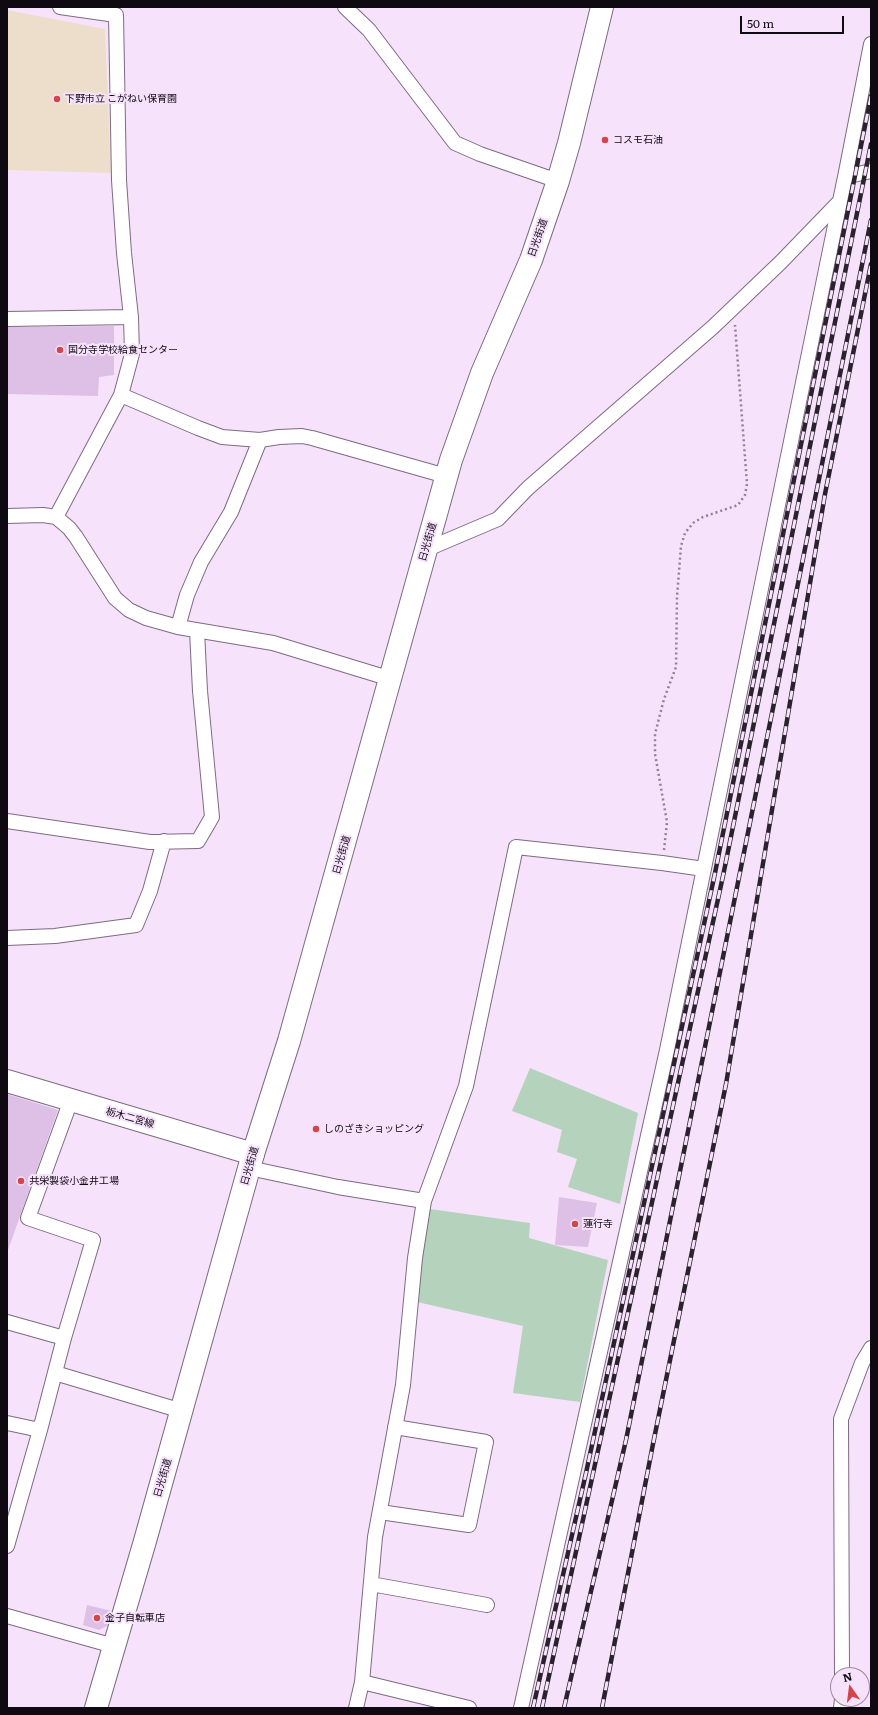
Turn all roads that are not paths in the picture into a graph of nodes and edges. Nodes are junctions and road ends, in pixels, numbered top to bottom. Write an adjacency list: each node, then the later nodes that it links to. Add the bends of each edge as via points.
1 (60, 7): 9 (street, via 116,16 119,180)
2 (345, 7): 7 (street, via 369,30 455,142 480,154)
3 (602, 7): 7 (main road, 日光街道)
4 (871, 44): 6 (street)
5 (871, 172): 6 (street)
6 (845, 177): 8 (street)
7 (558, 181): 13 (main road, 日光街道, via 531,260 482,373)
8 (840, 201): 16 (street, via 713,327 528,488 498,519); 22 (street)
9 (131, 317): 10 (street); 11 (street, via 132,354)
10 (7, 319)
11 (121, 395): 12 (street, via 222,437); 15 (street)
12 (260, 440): 13 (street, via 302,436); 17 (street, via 231,512 201,562 187,595)
13 (446, 476): 16 (main road, 日光街道)
14 (7, 516): 15 (street)
15 (56, 517): 17 (street, via 69,528 121,604 146,618)
16 (425, 550): 19 (main road, 日光街道)
17 (178, 627): 18 (street)
18 (197, 631): 19 (street, via 273,643); 21 (street, via 212,817 198,841)
19 (391, 679): 26 (main road, 日光街道, via 289,1041)
20 (7, 821): 21 (street)
21 (164, 842): 23 (street, via 150,891 136,925 56,936)
22 (704, 869): 27 (street, via 516,848 466,1086); 49 (street, via 667,1050)
23 (7, 938)
24 (7, 1081): 25 (main road, 栃木二宮線)
25 (71, 1100): 26 (main road, 栃木二宮線); 29 (street, via 28,1218 93,1240)
26 (251, 1161): 27 (street, via 338,1187); 33 (main road, 日光街道)
27 (424, 1201): 35 (street, via 415,1258 403,1385)
28 (7, 1322): 29 (street)
29 (64, 1338): 32 (street)
30 (871, 1348): 31 (street)
31 (866, 1364): 44 (street, via 841,1419)
32 (55, 1374): 33 (street); 36 (street)
33 (182, 1411): 43 (main road, 日光街道)
34 (7, 1422): 36 (street)
35 (395, 1427): 37 (street); 37 (street, via 486,1442 469,1525)
36 (40, 1430): 38 (street)
37 (380, 1512): 40 (street)
38 (11, 1519): 39 (street)
39 (7, 1546)
40 (371, 1584): 41 (street); 45 (street)
41 (487, 1605)
42 (7, 1616): 43 (street)
43 (114, 1646): 46 (main road, 日光街道)
44 (842, 1667)
45 (362, 1682): 47 (street); 48 (street)
46 (96, 1708)
47 (356, 1708)
48 (469, 1708)
49 (521, 1708)

